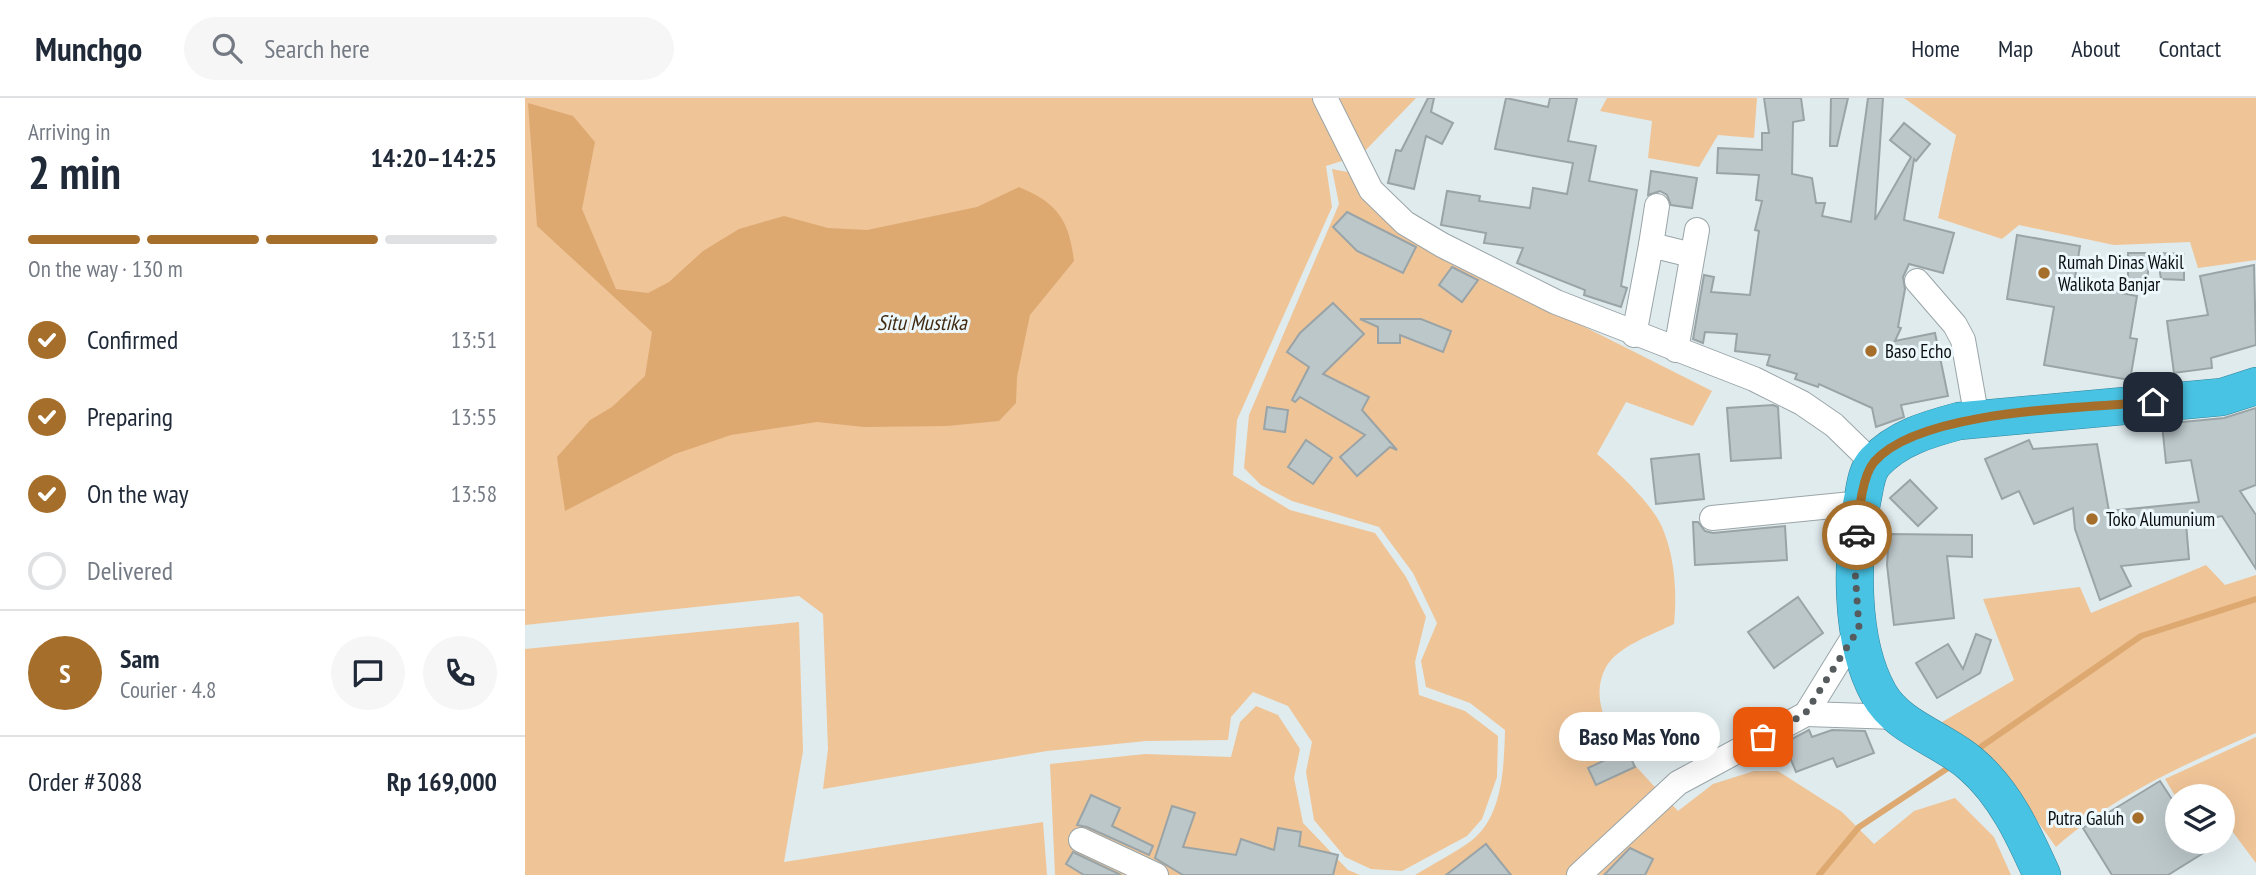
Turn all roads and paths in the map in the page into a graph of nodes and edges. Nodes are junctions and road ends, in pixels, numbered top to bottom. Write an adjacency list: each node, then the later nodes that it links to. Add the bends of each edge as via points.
1 (1325, 98): 7 (street, via 1371,190 1405,223 1556,302)
2 (1657, 206): 4 (street)
3 (1697, 230): 5 (street)
4 (1651, 245): 5 (street); 7 (street)
5 (1692, 255): 8 (street)
6 (1917, 281): 10 (street, via 1963,340)
7 (1634, 335): 8 (street)
8 (1675, 350): 11 (street, via 1754,379 1802,403 1834,425)
9 (2256, 386): 10 (highway, via 2222,397)
10 (1977, 419): 11 (highway, via 1927,429)
11 (1873, 463): 12 (highway)
12 (1862, 503): 13 (street); 14 (highway, via 1855,570)
13 (1712, 518)
14 (1859, 628): 15 (street); 16 (highway, via 1879,695)
15 (1805, 714): 16 (street); 19 (street, via 1678,783)
16 (1897, 717): 20 (highway, via 1971,764 1998,793)
17 (1081, 840): 18 (street)
18 (1157, 875)
19 (1579, 875)
20 (2042, 875)

